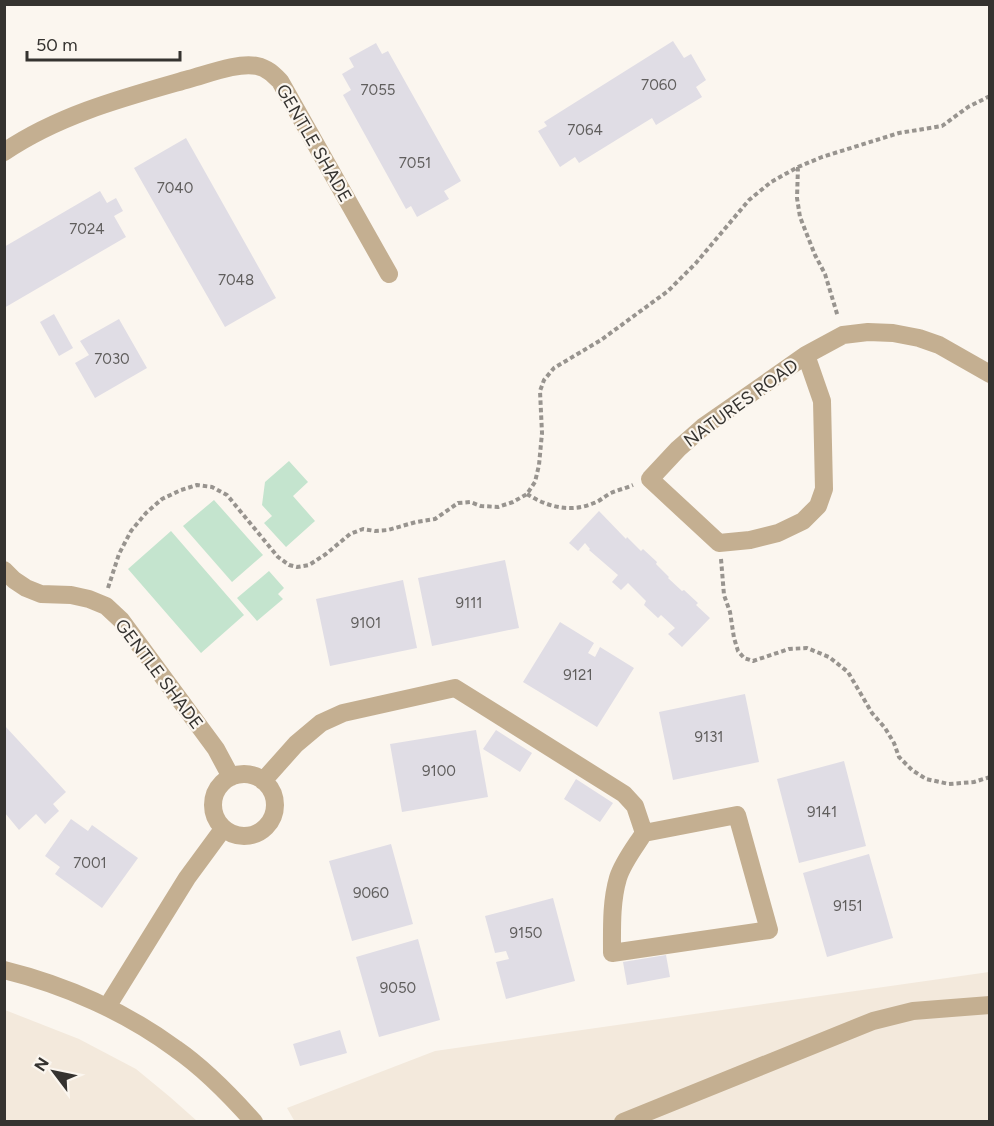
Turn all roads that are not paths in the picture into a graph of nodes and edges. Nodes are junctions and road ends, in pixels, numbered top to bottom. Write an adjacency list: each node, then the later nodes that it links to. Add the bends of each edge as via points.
1 (4, 152): 2 (street, GENTLE SHADE, via 40,131 115,100 231,67 256,66 270,71 280,81)
2 (389, 274)
3 (806, 355): 3 (street, NATURES ROAD, via 822,401 824,489 818,506 803,521 778,533 719,543 650,479 703,427); 4 (street, NATURES ROAD, via 843,335 893,333 939,345)
4 (990, 374)
5 (4, 570): 6 (street, GENTLE SHADE, via 26,588 41,594 71,595 106,606 121,620 216,749)
6 (231, 777): 7 (street, via 252,775); 8 (street, via 217,789 213,800 213,813)
7 (263, 781): 8 (street, via 274,800 268,825 246,836); 9 (street, via 321,723 343,713 455,688 624,794 635,806)
8 (223, 829): 12 (street, via 187,878)
9 (644, 833): 9 (street, via 618,877 612,910 612,953 769,930 737,814)
10 (4, 970): 12 (street, via 52,984)
11 (990, 1005): 14 (street, via 913,1011 873,1021)
12 (107, 1007): 13 (street, via 177,1049 228,1093)
13 (254, 1122)
14 (623, 1122)

